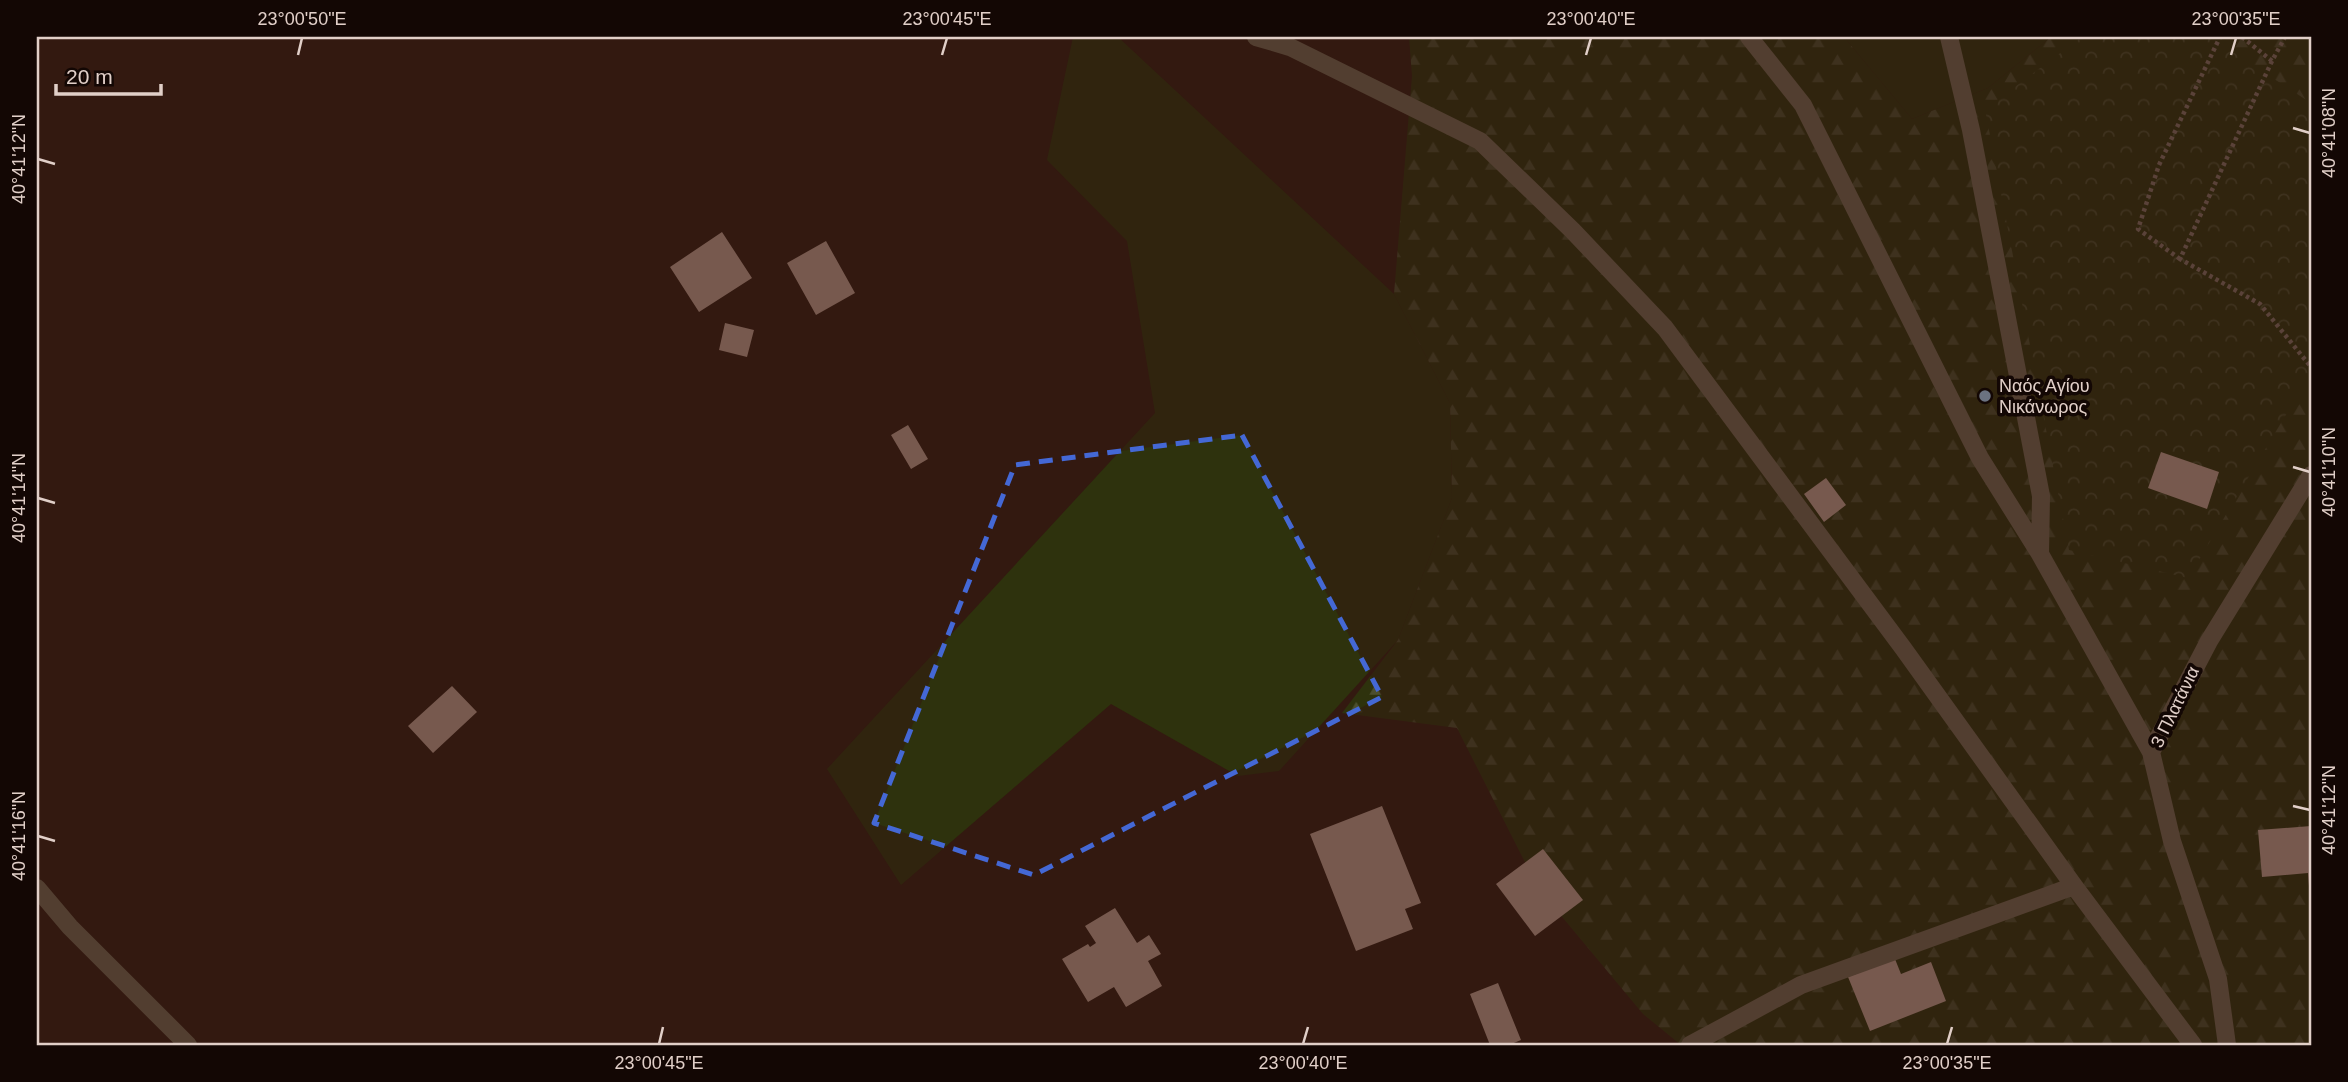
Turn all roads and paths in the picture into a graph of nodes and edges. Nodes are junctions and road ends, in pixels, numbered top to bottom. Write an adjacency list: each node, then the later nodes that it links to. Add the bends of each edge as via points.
1 (1256, 37): 13 (street, via 1290,47 1480,141 1573,231 1665,328)
2 (1749, 37): 11 (street, via 1803,105 1980,458)
3 (1949, 37): 11 (street, via 2040,496)
4 (2220, 37): 8 (path, via 2159,164 2138,229)
5 (2242, 37): 7 (path)
6 (2285, 37): 7 (path)
7 (2272, 61): 8 (path)
8 (2180, 258): 9 (path, via 2260,304)
9 (2311, 367)
10 (2311, 475): 12 (street, 3 Πλατάνια, via 2209,641)
11 (2040, 554): 12 (street)
12 (2151, 752): 18 (street, 3 Πλατάνια, via 2172,841 2218,979)
13 (2074, 886): 16 (street, via 1801,985); 17 (street)
14 (37, 888): 15 (street)
15 (188, 1045)
16 (1690, 1045)
17 (2193, 1045)
18 (2227, 1045)

